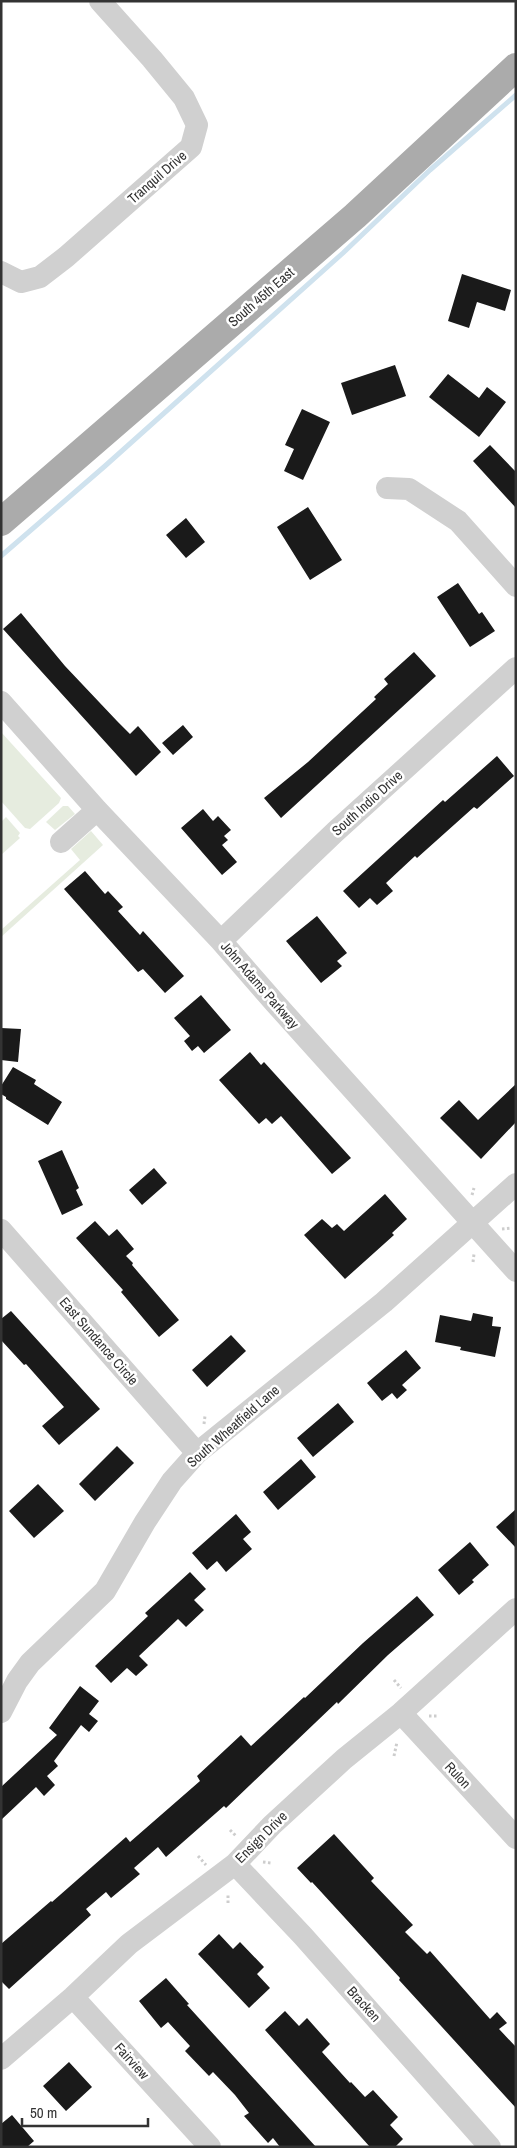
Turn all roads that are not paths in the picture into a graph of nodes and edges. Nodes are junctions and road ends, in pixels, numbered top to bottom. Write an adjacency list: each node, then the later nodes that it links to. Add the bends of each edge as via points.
1 (100, 1): 3 (street, Tranquil Drive, via 184,98 197,125 191,148 40,277 21,282)
2 (516, 67): 5 (main road, South 45th East, via 355,216)
3 (1, 272)
4 (387, 488): 6 (street, via 409,489 458,521)
5 (1, 522)
6 (516, 586)
7 (516, 668): 11 (street, South Indio Drive, via 335,832)
8 (1, 702): 9 (street, John Adams Parkway)
9 (98, 810): 10 (street); 11 (street, John Adams Parkway)
10 (61, 842)
11 (221, 941): 13 (street, John Adams Parkway)
12 (516, 1184): 13 (street, South Wheatfield Lane)
13 (472, 1223): 15 (street, John Adams Parkway); 16 (street, South Wheatfield Lane, via 384,1302)
14 (1, 1230): 16 (street, East Sundance Circle)
15 (516, 1271)
16 (197, 1453): 18 (street, South Wheatfield Lane, via 172,1481 105,1591 30,1663)
17 (516, 1609): 19 (street, Ensign Drive)
18 (1, 1712)
19 (401, 1713): 20 (street, Rulon); 21 (street, Ensign Drive, via 344,1759)
20 (516, 1838)
21 (235, 1864): 22 (street, Ensign Drive, via 129,1944); 25 (street, Bracken)
22 (74, 1997): 23 (street, Ensign Drive); 24 (street, Fairview)
23 (1, 2059)
24 (210, 2147)
25 (490, 2147)

